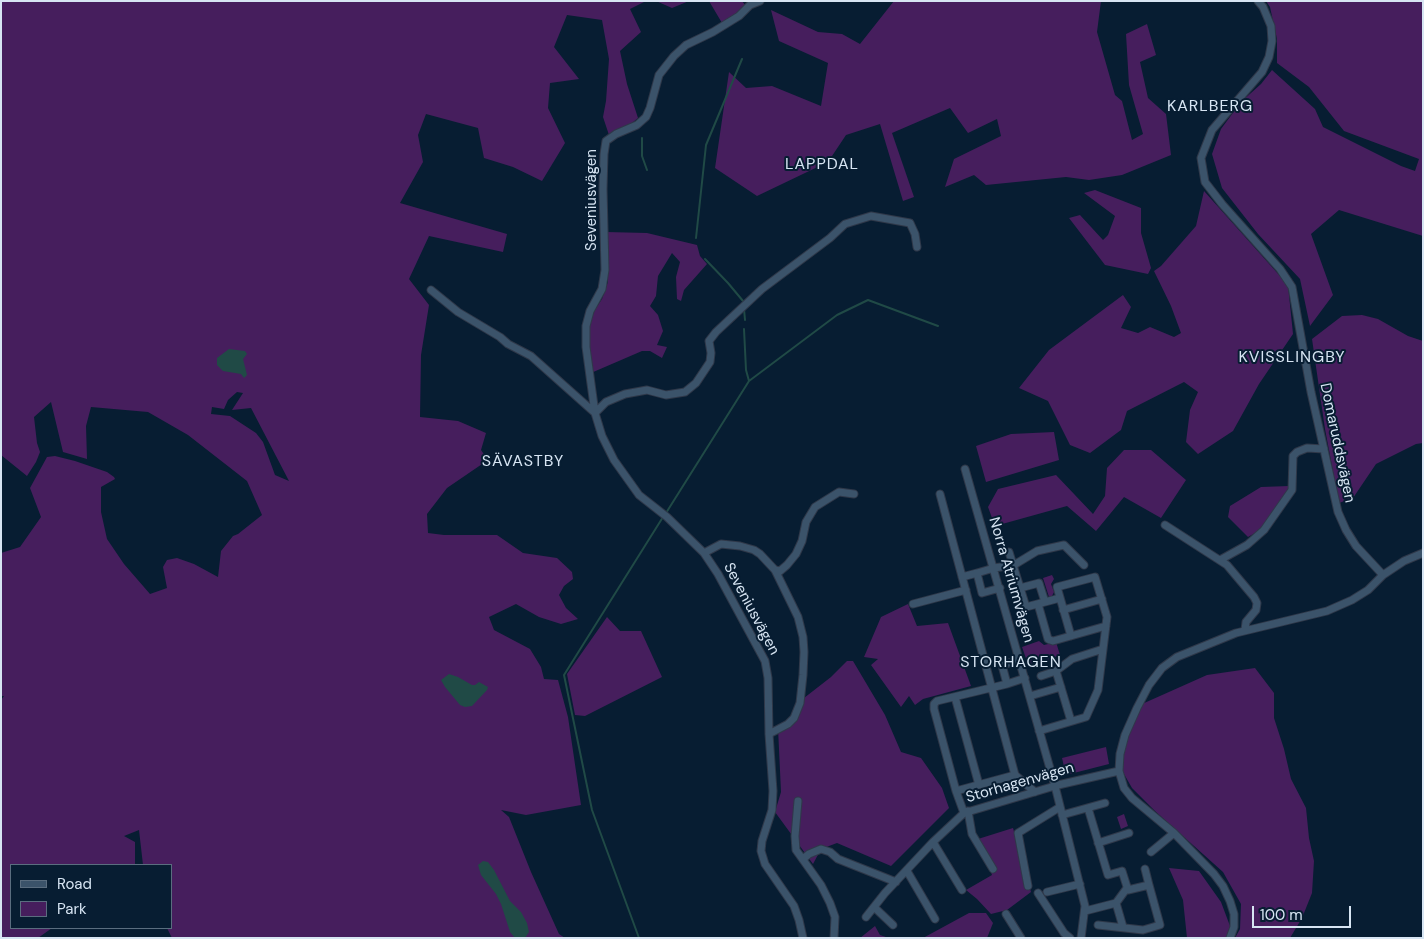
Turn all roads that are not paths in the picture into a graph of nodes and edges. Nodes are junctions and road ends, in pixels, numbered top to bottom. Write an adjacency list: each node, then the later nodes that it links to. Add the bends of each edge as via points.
1 (760, 1): 5 (street, Seveniusvägen, via 713,32 686,45 659,75 646,117 606,141 603,189 605,270 602,289 586,326)
2 (1258, 1): 6 (street, Domaruddsvägen, via 1270,26 1269,57 1262,72 1212,130 1201,158 1205,182 1292,286)
3 (917, 247): 5 (street, via 910,223 871,216 845,224 762,289 716,332 709,341 710,362 696,383 685,392 666,395 647,390 625,394 606,402)
4 (431, 290): 5 (street, via 458,312 531,356)
5 (595, 413): 12 (street, Seveniusvägen, via 616,463 639,495)
6 (1324, 449): 14 (street, via 1307,448 1293,456 1292,490 1264,530 1247,545); 20 (street, Domaruddsvägen, via 1338,512 1346,530)
7 (965, 469): 17 (street, Norra Atriumvägen)
8 (854, 494): 18 (street, via 839,492 815,507 806,522 796,554 787,565)
9 (940, 494): 21 (street)
10 (1165, 525): 14 (street)
11 (1009, 552): 16 (street)
12 (704, 553): 18 (street, via 721,544 740,546 760,554); 46 (street, Seveniusvägen, via 765,661)
13 (1423, 553): 20 (street, via 1404,561)
14 (1220, 560): 32 (street, via 1254,597 1256,610 1246,622)
15 (1084, 565): 16 (street, via 1064,544 1037,551)
16 (1014, 566): 17 (street); 23 (street)
17 (994, 568): 19 (street); 22 (street, Norra Atriumvägen)
18 (775, 570): 46 (street, via 798,617 803,637 804,675 794,718)
19 (977, 574): 21 (street); 24 (street)
20 (1383, 576): 32 (street, via 1352,600 1327,611)
21 (962, 577): 25 (street)
22 (1000, 588): 24 (street); 35 (street, Norra Atriumvägen)
23 (1020, 588): 28 (street, via 1026,607); 28 (street, via 1039,583)
24 (983, 592): 25 (street)
25 (966, 593): 29 (street); 41 (street)
26 (1060, 598): 27 (street, via 1057,588 1095,577); 28 (street); 30 (street)
27 (1102, 599): 30 (street); 31 (street)
28 (1041, 603): 33 (street, via 1048,638 1053,641)
29 (913, 604)
30 (1064, 610): 33 (street)
31 (1106, 626): 33 (street); 34 (street)
32 (1245, 630): 47 (street, via 1176,657 1162,668 1149,685 1124,735)
33 (1071, 636)
34 (1103, 649): 36 (street, via 1072,658); 44 (street, via 1098,690 1086,717)
35 (1019, 660): 38 (street, Norra Atriumvägen); 39 (street, via 1002,665)
36 (1056, 671): 37 (street); 40 (street)
37 (1041, 676)
38 (1024, 678): 39 (street); 42 (street, Norra Atriumvägen)
39 (1007, 684): 41 (street)
40 (1061, 687): 42 (street); 44 (street)
41 (992, 688): 43 (street); 48 (street)
42 (1030, 696): 45 (street, Norra Atriumvägen)
43 (955, 697): 49 (street); 51 (street, via 937,701 934,709)
44 (1071, 721): 45 (street)
45 (1039, 731): 50 (street, Norra Atriumvägen)
46 (769, 734): 85 (street, Seveniusvägen, via 772,810 761,851 764,864 794,906)
47 (1119, 771): 50 (street, Storhagenvägen); 60 (street, via 1124,788 1132,798)
48 (1015, 775): 49 (street); 52 (street)
49 (979, 785): 51 (street)
50 (1055, 786): 52 (street, Storhagenvägen); 55 (street, Norra Atriumvägen)
51 (956, 791): 57 (street)
52 (1035, 792): 57 (street, Storhagenvägen)
53 (798, 801): 64 (street, via 794,836 796,850)
54 (1105, 803): 56 (street)
55 (1060, 807): 58 (street, Norra Atriumvägen); 71 (street, via 1018,833)
56 (1088, 808): 58 (street); 62 (street)
57 (966, 812): 61 (street, Storhagenvägen); 65 (street, via 972,834)
58 (1062, 816): 69 (street, Norra Atriumvägen)
59 (1129, 833): 62 (street)
60 (1174, 833): 63 (street); 90 (street, via 1223,886 1234,914)
61 (934, 842): 67 (street, Storhagenvägen); 73 (street)
62 (1098, 842): 72 (street, via 1108,875 1122,871)
63 (1150, 852)
64 (803, 859): 68 (street, via 821,849); 86 (street, via 830,903 835,917)
65 (993, 869)
66 (1145, 869): 70 (street)
67 (907, 871): 68 (street, Storhagenvägen); 81 (street)
68 (896, 882): 77 (street, Storhagenvägen)
69 (1080, 884): 74 (street); 78 (street, Norra Atriumvägen)
70 (1149, 885): 72 (street); 84 (street, via 1160,925 1143,930)
71 (1028, 886)
72 (1127, 888): 76 (street)
73 (962, 890)
74 (1046, 892)
75 (1038, 893): 88 (street, via 1064,934)
76 (1116, 903): 78 (street); 84 (street)
77 (874, 907): 80 (street, Storhagenvägen); 82 (street)
78 (1085, 911): 89 (street, Norra Atriumvägen)
79 (1006, 914): 87 (street)
80 (866, 917)
81 (935, 920)
82 (893, 925)
83 (1098, 925): 84 (street)
84 (1123, 927)
85 (803, 938)
86 (834, 938)
87 (1021, 938)
88 (1070, 938)
89 (1081, 938)
90 (1230, 938)

